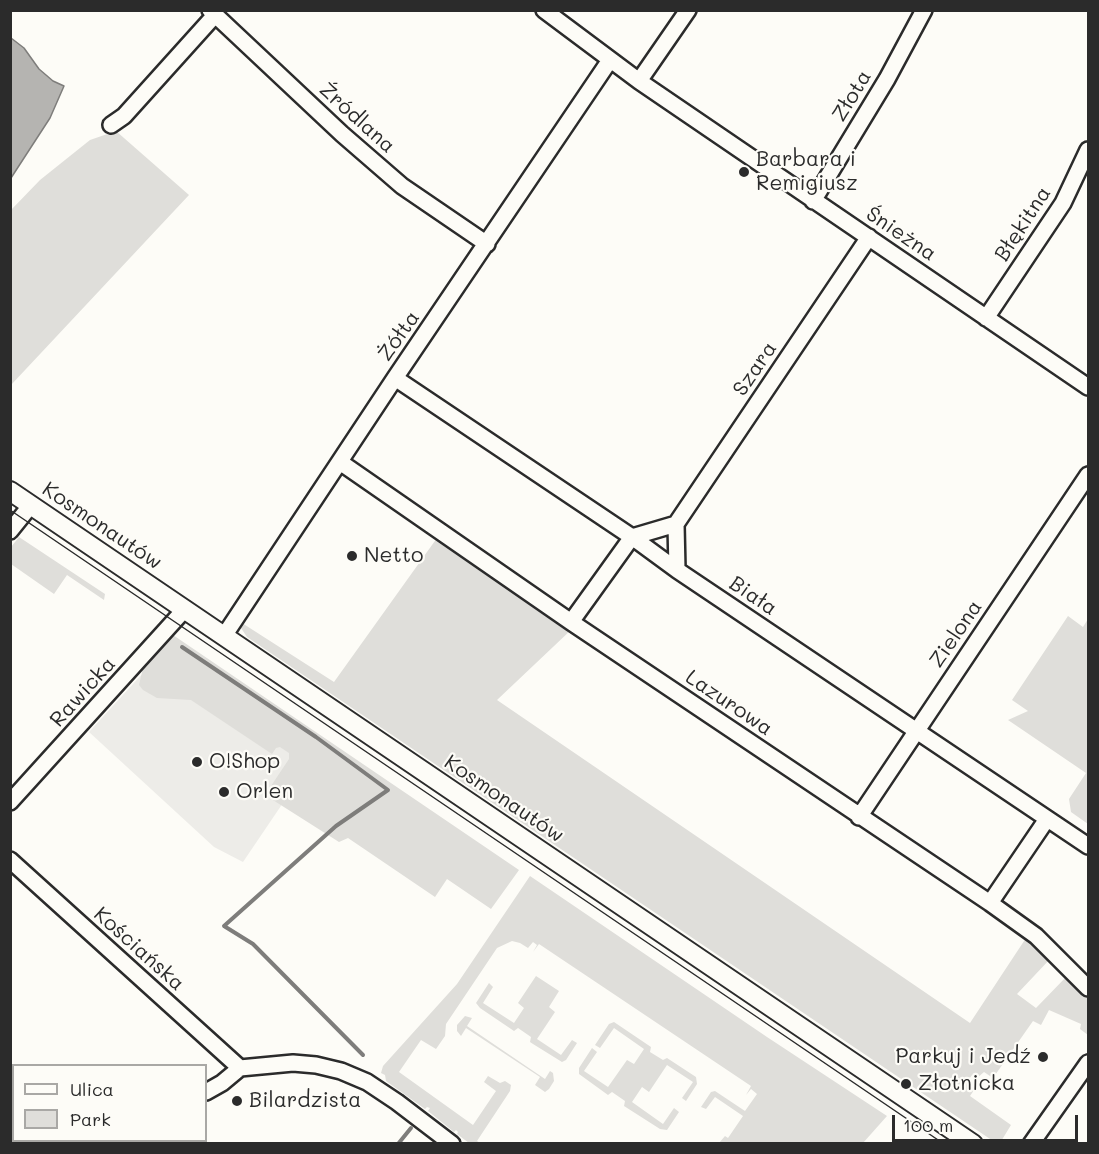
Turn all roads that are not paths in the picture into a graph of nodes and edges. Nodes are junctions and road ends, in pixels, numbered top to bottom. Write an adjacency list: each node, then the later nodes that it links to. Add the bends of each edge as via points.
1 (544, 10): 5 (street, Śnieżna)
2 (688, 10): 6 (street)
3 (924, 10): 9 (street, Złota)
4 (212, 13): 7 (street, via 124,116); 11 (street, Źródlana, via 402,186)
5 (610, 60): 6 (street, Śnieżna); 11 (street, Żółta)
6 (639, 81): 9 (street, Śnieżna)
7 (111, 125)
8 (1089, 150): 12 (street, Błękitna, via 1063,203)
9 (813, 201): 10 (street, Śnieżna)
10 (869, 237): 12 (street, Śnieżna); 19 (street, Szara)
11 (487, 244): 13 (street, Żółta)
12 (987, 318): 14 (street, Śnieżna)
13 (395, 378): 15 (street, Żółta); 21 (street, Biała)
14 (1089, 387)
15 (340, 462): 24 (street, Lazurowa); 25 (street, Żółta)
16 (1089, 476): 26 (street, Zielona)
17 (10, 491): 18 (main road, Kosmonautów)
18 (31, 505): 20 (street); 23 (main road, Kosmonautów)
19 (676, 524): 21 (street); 22 (street)
20 (10, 531)
21 (632, 537): 22 (street, Biała); 24 (street)
22 (677, 570): 26 (street, Biała)
23 (184, 609): 25 (main road, Kosmonautów); 27 (street, Rawicka)
24 (571, 622): 28 (street, Lazurowa)
25 (224, 636): 37 (main road, Kosmonautów)
26 (917, 730): 28 (street, Zielona); 29 (street, Biała)
27 (10, 802)
28 (859, 817): 32 (street, Lazurowa)
29 (1047, 819): 30 (street, Biała); 32 (street)
30 (1089, 846)
31 (10, 860): 35 (street, Kościańska)
32 (990, 903): 33 (street, Lazurowa, via 1036,936)
33 (1089, 988)
34 (1089, 1063): 39 (street)
35 (240, 1068): 36 (street); 38 (street, via 293,1063 347,1073 368,1082)
36 (207, 1091)
37 (966, 1141)
38 (452, 1143)
39 (1031, 1143)

